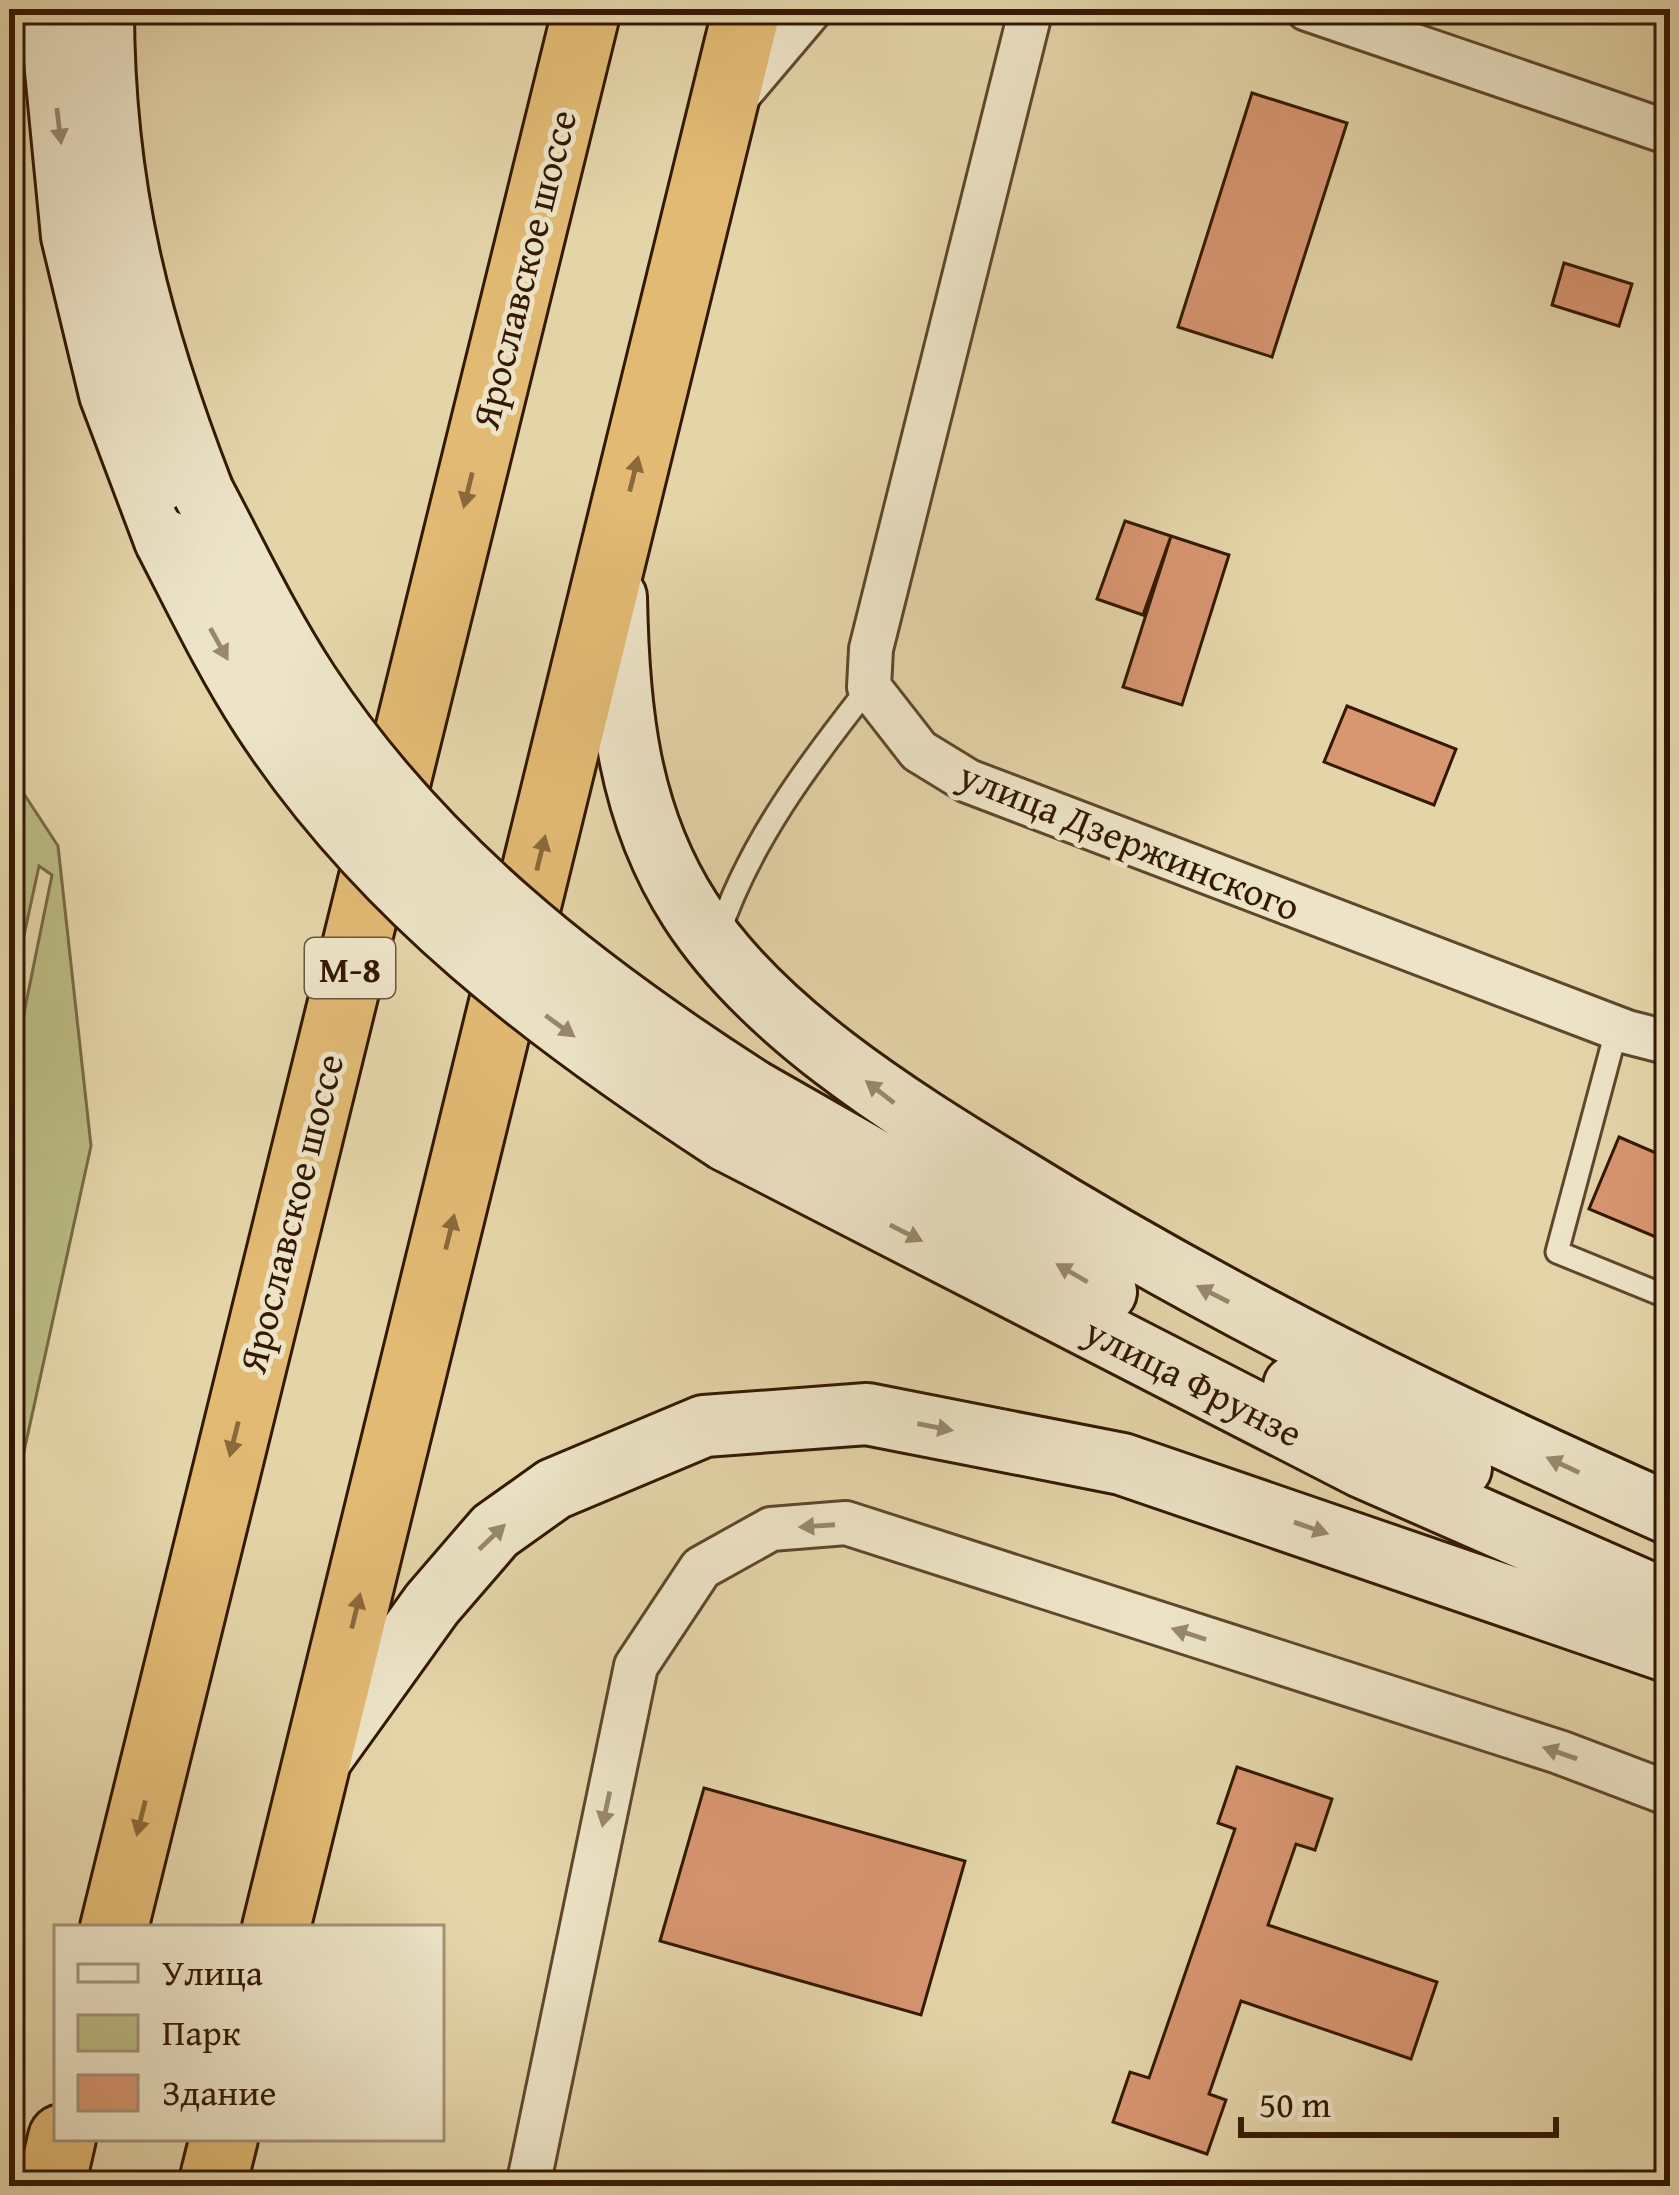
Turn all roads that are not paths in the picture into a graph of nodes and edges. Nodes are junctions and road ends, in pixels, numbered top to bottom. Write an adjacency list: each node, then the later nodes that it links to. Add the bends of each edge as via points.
1 (50, 9): 15 (main road, one-way to 15, bridge, via 72,236 110,394 165,541 263,719 374,861 454,941 534,1006)
2 (103, 9): 15 (main road, bridge, via 119,226 158,374 203,492 308,682 414,818 490,898)
3 (587, 9): 23 (highway, Ярославское шоссе / М-8, one-way to 23)
4 (747, 9): 8 (highway)
5 (811, 9): 8 (street)
6 (1031, 9): 11 (street)
7 (1307, 9): 9 (street)
8 (721, 116): 10 (highway, one-way to 8)
9 (1670, 133)
10 (614, 554): 12 (main road, via 618,711 644,813 690,910); 21 (highway, one-way to 10)
11 (868, 687): 12 (lane, via 804,770 734,888); 13 (street, улица Дзержинского, via 919,751 968,781)
12 (716, 943): 17 (main road, one-way to 12, via 1157,1266 886,1099)
13 (1617, 1028): 14 (street, улица Дзержинского); 16 (lane, via 1557,1252)
14 (1670, 1043)
15 (741, 1116): 18 (main road, улица Фрунзе, one-way to 15, via 1509,1491); 19 (main road, улица Фрунзе, one-way to 19, via 1362,1467)
16 (1670, 1298)
17 (1670, 1514)
18 (1670, 1558)
19 (1670, 1602)
20 (1670, 1652): 21 (main road, one-way to 20, via 495,1531 554,1489 704,1426 867,1414 1122,1464)
21 (318, 1762): 24 (highway)
22 (1670, 1794): 29 (street, one-way to 29, via 846,1523 771,1529 701,1568 636,1666)
23 (115, 1925)
24 (278, 1925)
25 (61, 2141): 27 (highway)
26 (223, 2141): 28 (highway)
27 (50, 2186)
28 (212, 2186)
29 (528, 2186)

